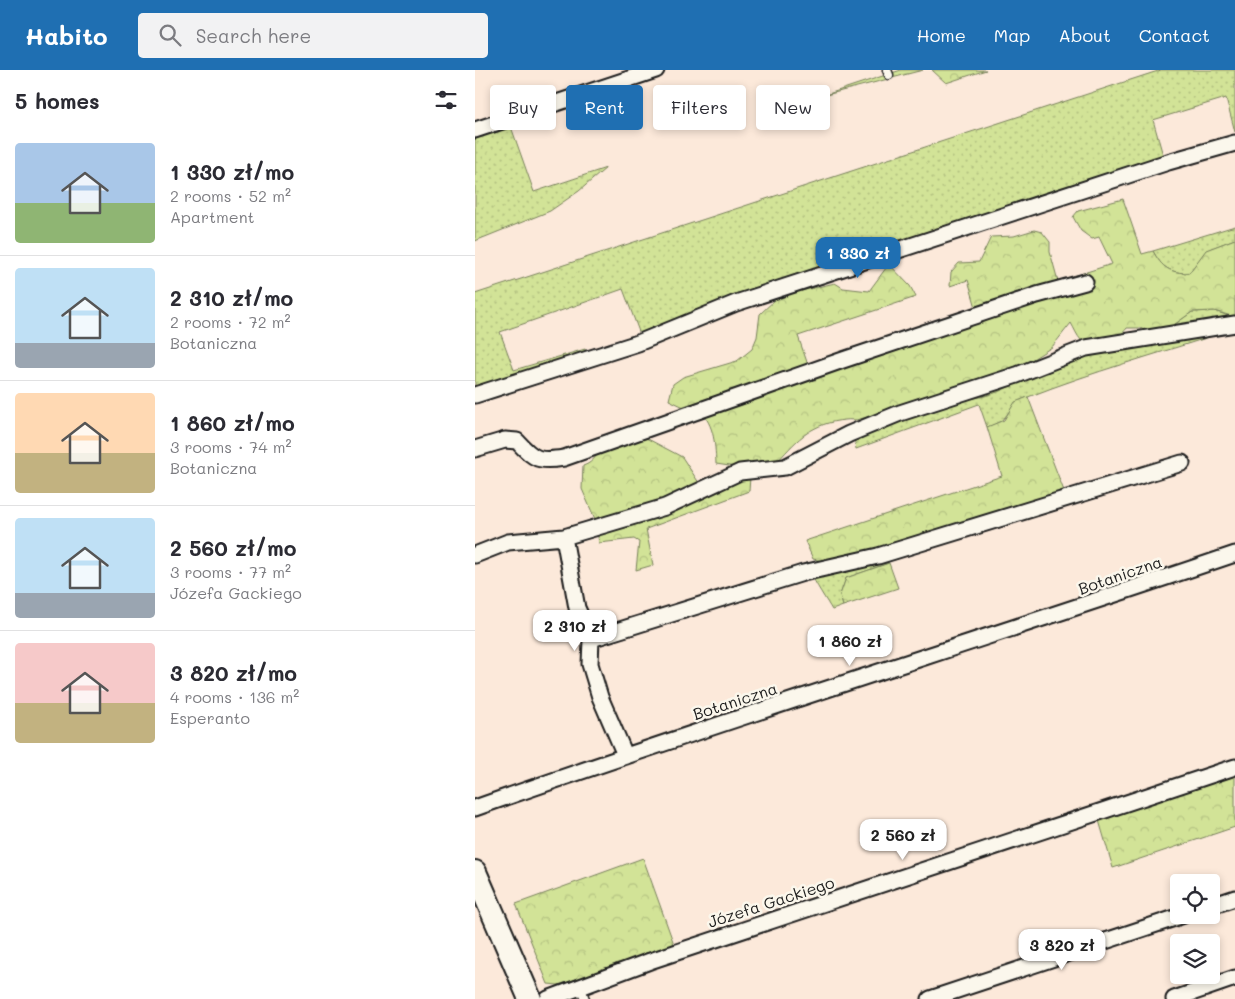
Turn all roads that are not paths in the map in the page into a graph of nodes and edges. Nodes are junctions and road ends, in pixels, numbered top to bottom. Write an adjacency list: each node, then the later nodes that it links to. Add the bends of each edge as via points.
1 (656, 70): 2 (street)
2 (475, 130)
3 (1235, 142): 6 (street, via 745,300 638,343)
4 (1085, 282): 7 (street, via 843,360 564,458 544,462 531,456 517,441 505,440)
5 (1235, 324): 9 (street, via 1086,348 1017,375 900,413 849,434 785,467 741,472 665,507)
6 (475, 395)
7 (475, 449)
8 (1182, 463): 12 (street, via 878,556 803,572)
9 (564, 537): 10 (street, via 508,542); 12 (street, via 577,608)
10 (475, 554)
11 (1235, 554): 13 (street, Botaniczna, via 995,636)
12 (591, 639): 13 (street, via 590,664 600,697)
13 (625, 755): 15 (street, Botaniczna)
14 (1235, 767): 21 (street, Józefa Gackiego)
15 (475, 808)
16 (475, 872): 22 (main road, via 483,900)
17 (1235, 898): 18 (street)
18 (1220, 903)
19 (1170, 920): 24 (street)
20 (1235, 978): 25 (street)
21 (583, 992): 23 (street, Józefa Gackiego)
22 (529, 999)
23 (548, 999)
24 (930, 999)
25 (1174, 999)

